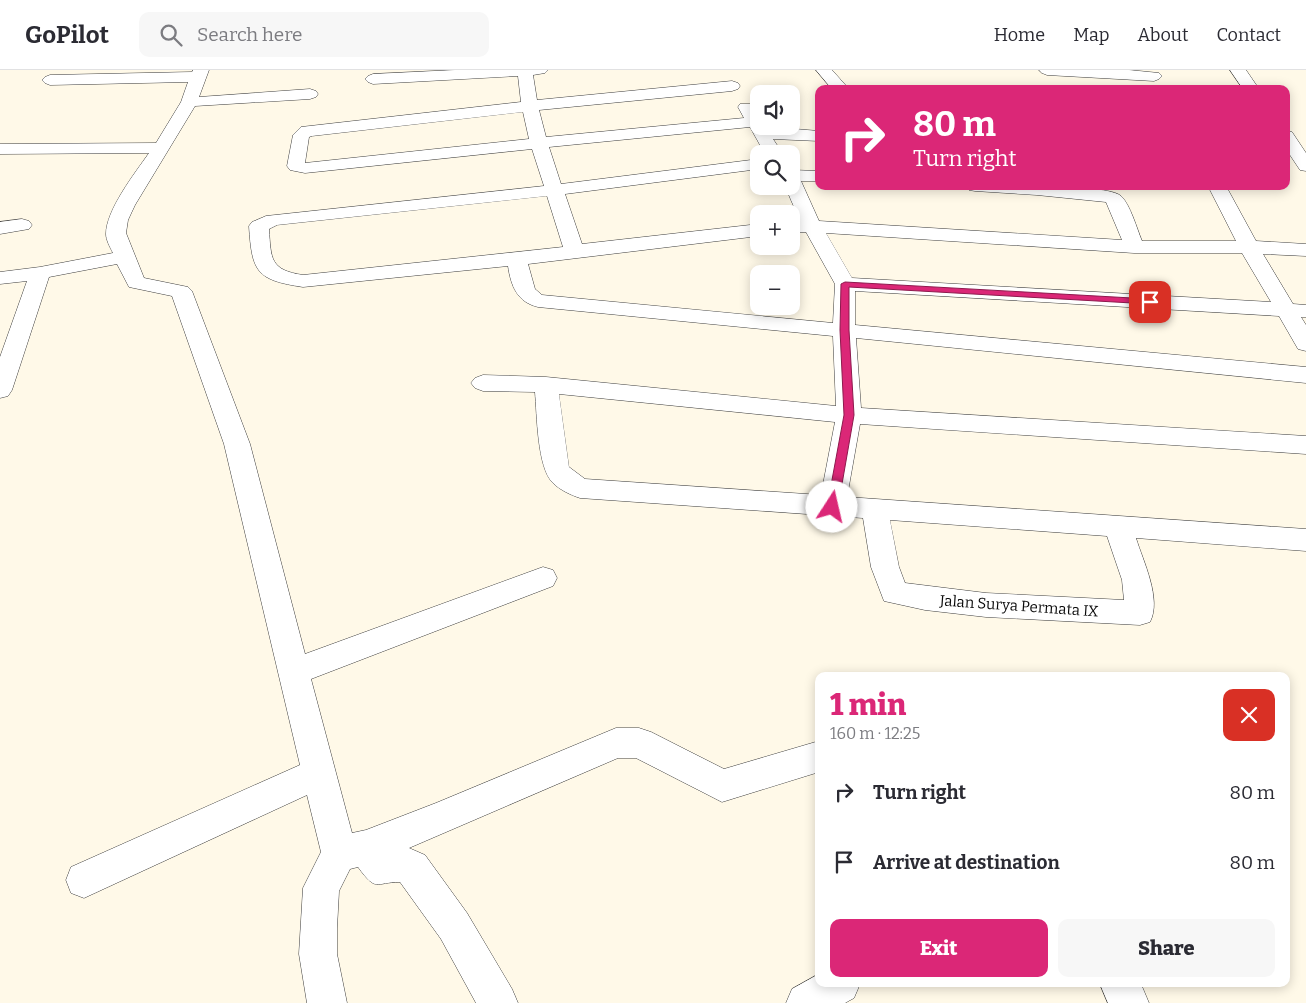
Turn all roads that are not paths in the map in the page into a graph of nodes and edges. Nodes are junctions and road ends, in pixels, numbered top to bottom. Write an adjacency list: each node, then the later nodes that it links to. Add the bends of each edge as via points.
1 (530, 70): 10 (street); 17 (street)
2 (722, 70): 14 (street)
3 (824, 70): 12 (street)
4 (1047, 70): 5 (street)
5 (1059, 70): 9 (street)
6 (1238, 70): 13 (street)
7 (201, 72): 8 (street); 16 (street)
8 (77, 74): 11 (street)
9 (1155, 78)
10 (374, 79)
11 (50, 80)
12 (837, 85)
13 (1249, 85)
14 (732, 86): 17 (street); 18 (street)
15 (310, 94): 16 (street)
16 (188, 102): 24 (street)
17 (530, 106): 22 (street); 22 (street, via 307,131 301,135 296,166 314,168)
18 (750, 114)
19 (750, 128): 22 (street)
20 (800, 133): 21 (street)
21 (815, 135)
22 (539, 143): 30 (street)
23 (1290, 144): 26 (street)
24 (162, 148): 25 (street); 43 (street, via 120,219 116,234)
25 (0, 149)
26 (1299, 163)
27 (750, 165): 30 (street)
28 (800, 176): 29 (street)
29 (815, 176)
30 (555, 190): 42 (street); 44 (street, via 273,220 259,226 262,262 270,272 286,279 320,280)
31 (1061, 190): 33 (street)
32 (1219, 190): 40 (street)
33 (1110, 192): 39 (street)
34 (795, 195): 36 (street)
35 (22, 225): 37 (street)
36 (802, 226): 39 (street); 47 (street)
37 (0, 228)
38 (750, 231): 42 (street)
39 (1134, 247): 40 (street)
40 (1249, 247): 41 (street); 48 (street)
41 (1306, 250)
42 (574, 251): 44 (street)
43 (126, 256): 45 (street); 62 (street, via 138,285 178,289 182,293 237,444)
44 (517, 260): 49 (street, via 524,290 532,300)
45 (40, 273): 46 (street); 54 (street)
46 (0, 278)
47 (845, 284): 48 (street); 49 (street)
48 (1296, 310): 50 (street)
49 (844, 330): 51 (street); 55 (street)
50 (1306, 344)
51 (1306, 375)
52 (483, 383): 53 (street)
53 (546, 385): 55 (street); 57 (street, via 556,468 561,476 580,488)
54 (0, 390)
55 (849, 415): 56 (street); 57 (street)
56 (1306, 446)
57 (832, 507): 58 (street)
58 (875, 510): 59 (street); 59 (street, Jalan Surya Permata IX, via 885,567 894,593 989,605 1140,613 1136,580)
59 (1118, 527): 60 (street)
60 (1306, 540)
61 (543, 578): 62 (street)
62 (293, 672): 64 (street)
63 (815, 757): 65 (street, via 722,786 638,743 616,742 452,814)
64 (319, 773): 65 (street); 66 (street)
65 (352, 851): 69 (street, via 321,888 318,954); 70 (street, via 381,868 405,863 412,868 454,926)
66 (84, 880)
67 (835, 987): 71 (street)
68 (1121, 987): 72 (street)
69 (327, 1003)
70 (498, 1003)
71 (806, 1003)
72 (1129, 1003)

